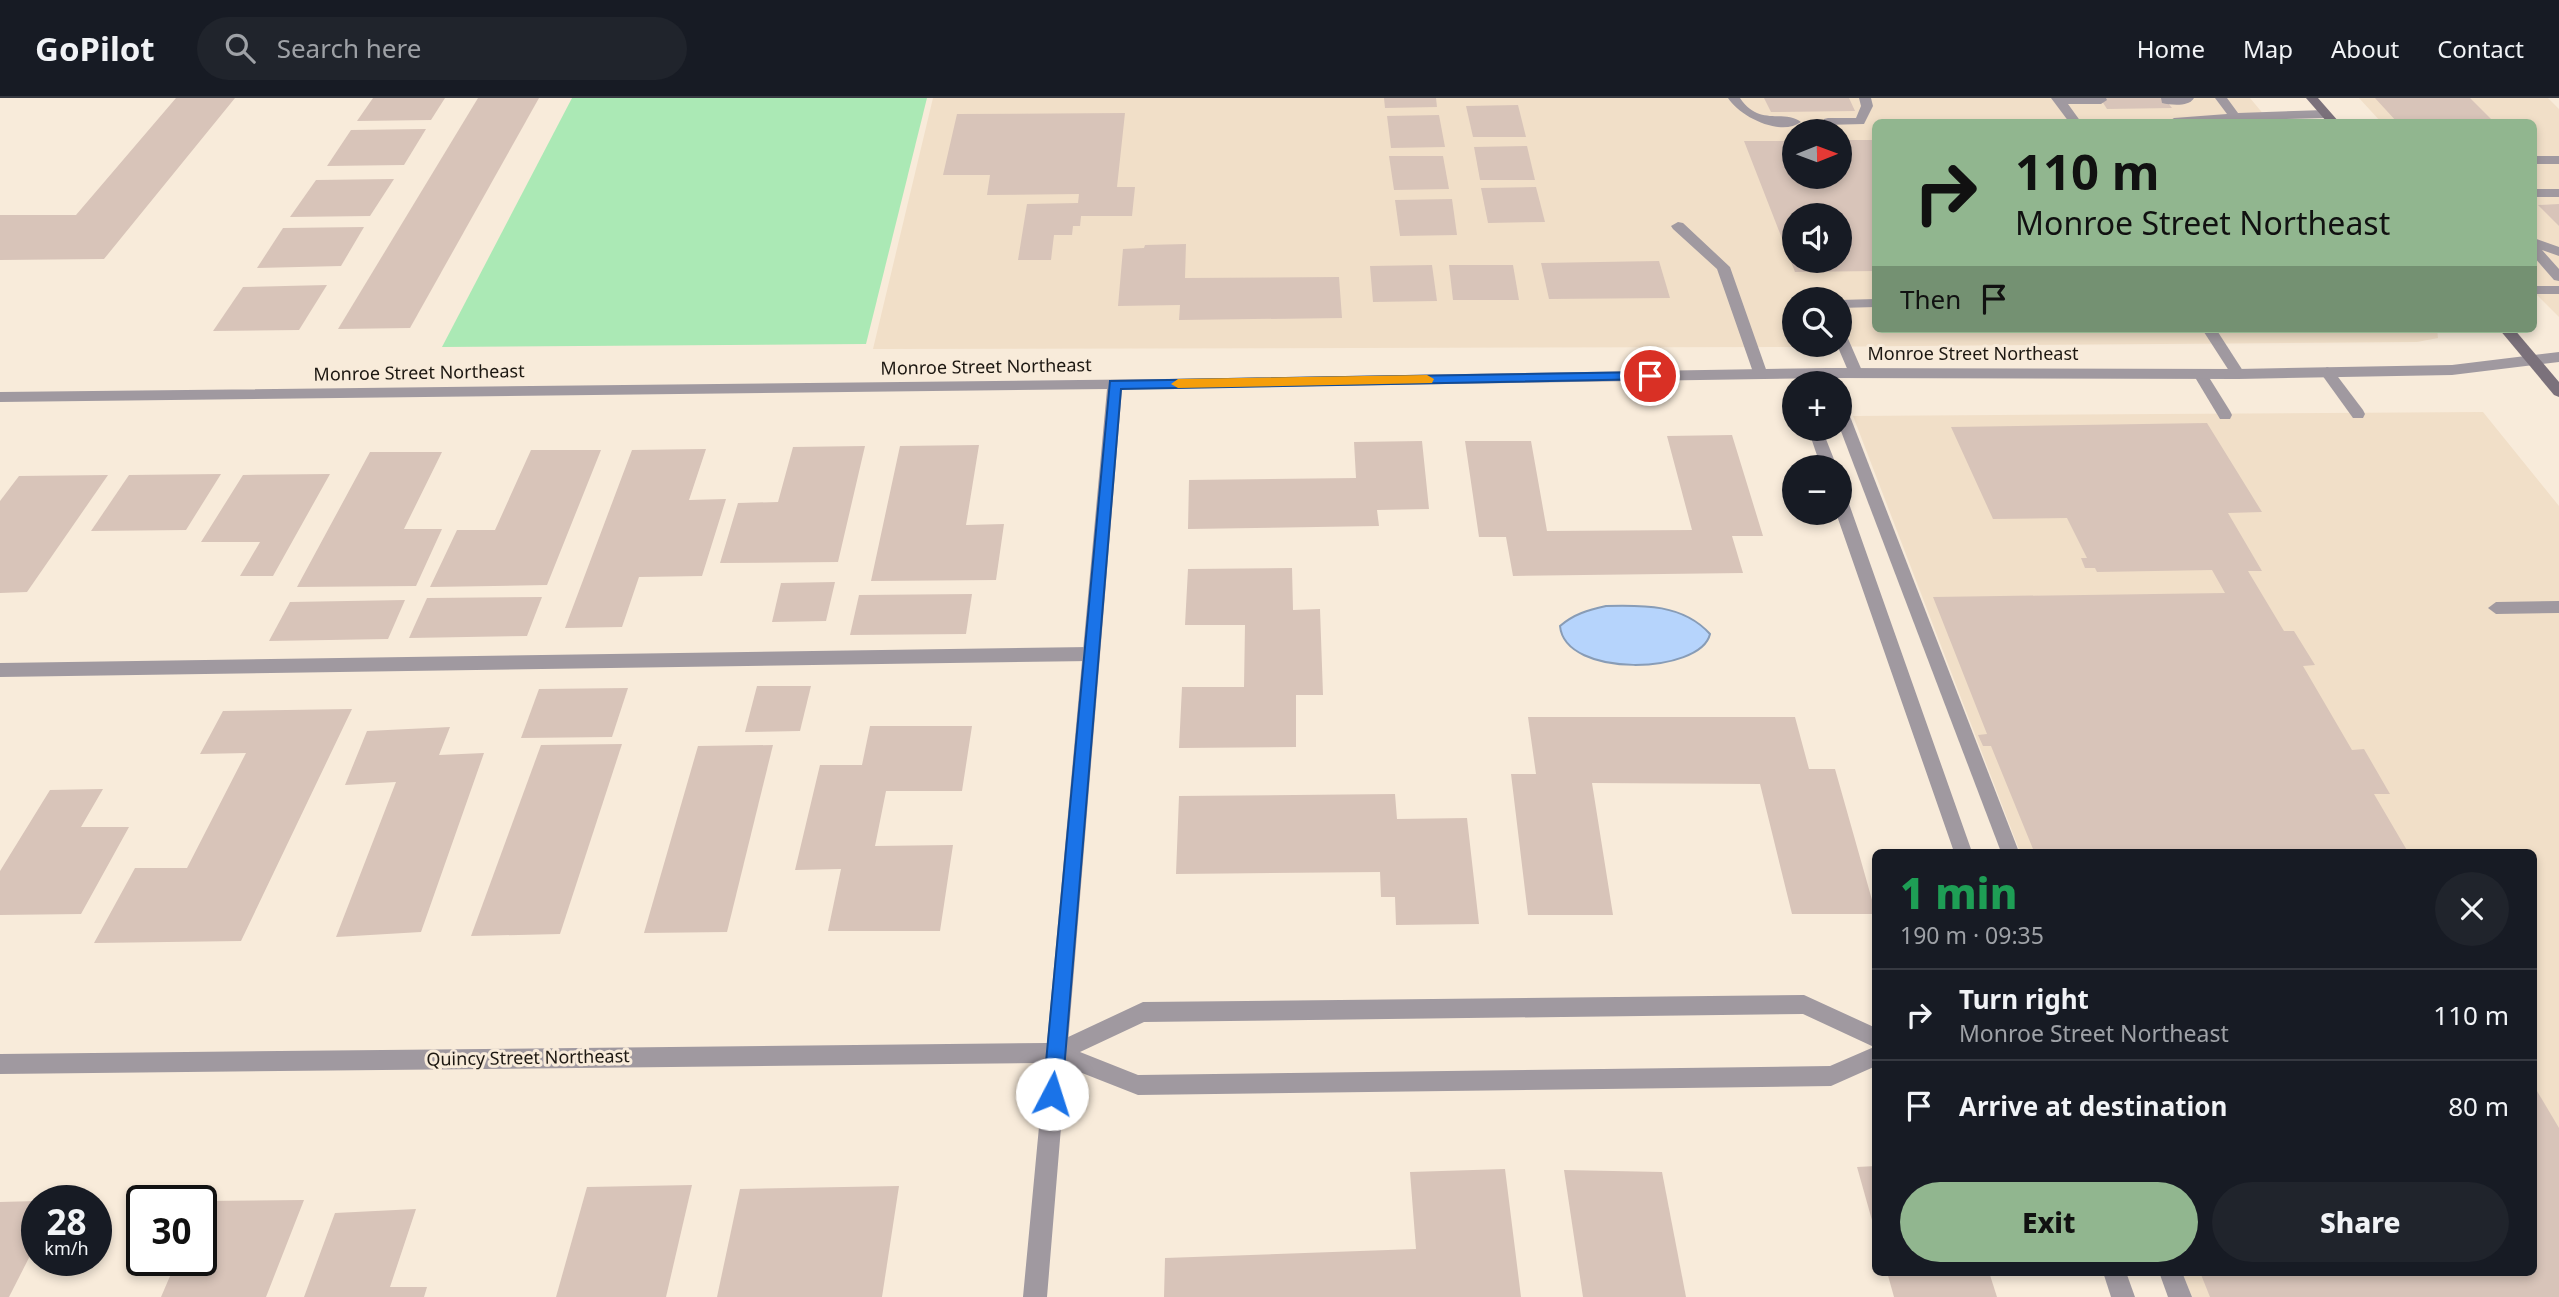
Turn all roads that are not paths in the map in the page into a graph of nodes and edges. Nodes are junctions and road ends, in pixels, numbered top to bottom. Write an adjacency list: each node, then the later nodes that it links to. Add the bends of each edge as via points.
1 (1734, 98): 14 (street, via 1739,108 1769,123)
2 (1865, 98): 13 (street, via 1867,106 1860,121)
3 (2188, 98): 8 (street)
4 (2221, 98): 9 (street)
5 (2312, 98): 10 (main road)
6 (2059, 100): 7 (street); 11 (street)
7 (2101, 100)
8 (2166, 100)
9 (2236, 118): 10 (street); 12 (street)
10 (2329, 118)
11 (2073, 119)
12 (2224, 119)
13 (1852, 121)
14 (1782, 122)
15 (2537, 160): 16 (street)
16 (2559, 160)
17 (2537, 193): 18 (street)
18 (2559, 193)
19 (1678, 226): 38 (street, via 1723,267)
20 (2537, 243): 22 (street)
21 (2537, 252): 23 (street)
22 (2559, 252)
23 (2559, 277)
24 (2537, 290): 25 (street)
25 (2559, 290)
26 (1872, 303): 27 (street)
27 (1852, 304)
28 (2211, 333): 37 (street)
29 (2509, 333): 32 (main road)
30 (1849, 357): 34 (street)
31 (2559, 358): 32 (street, Monroe Street Northeast)
32 (2532, 360): 33 (street, Monroe Street Northeast, via 2452,370); 41 (main road)
33 (2327, 372): 37 (street, Monroe Street Northeast); 43 (street)
34 (1856, 373): 35 (street, Monroe Street Northeast); 36 (street, Monroe Street Northeast)
35 (1852, 374)
36 (2200, 374): 37 (street, Monroe Street Northeast); 44 (street)
37 (2238, 374)
38 (1761, 375): 39 (street, Monroe Street Northeast); 40 (street, Monroe Street Northeast)
39 (1782, 377)
40 (1115, 384): 42 (street, Monroe Street Northeast); 49 (street)
41 (2559, 392)
42 (0, 397)
43 (2358, 414)
44 (2225, 415)
45 (1852, 440): 52 (street)
46 (1848, 525): 51 (street)
47 (2559, 607): 48 (street)
48 (2496, 608)
49 (1091, 654): 50 (street); 54 (street)
50 (0, 670)
51 (1962, 849)
52 (2009, 849)
53 (1872, 1036): 54 (street, via 1804,1004 1143,1012)
54 (1056, 1053): 55 (street, via 1138,1085 1831,1076); 56 (street, Quincy Street Northeast); 59 (street)
55 (1872, 1058)
56 (0, 1063)
57 (2115, 1276): 60 (street)
58 (2172, 1276): 61 (street)
59 (1035, 1297)
60 (2123, 1297)
61 (2180, 1297)

